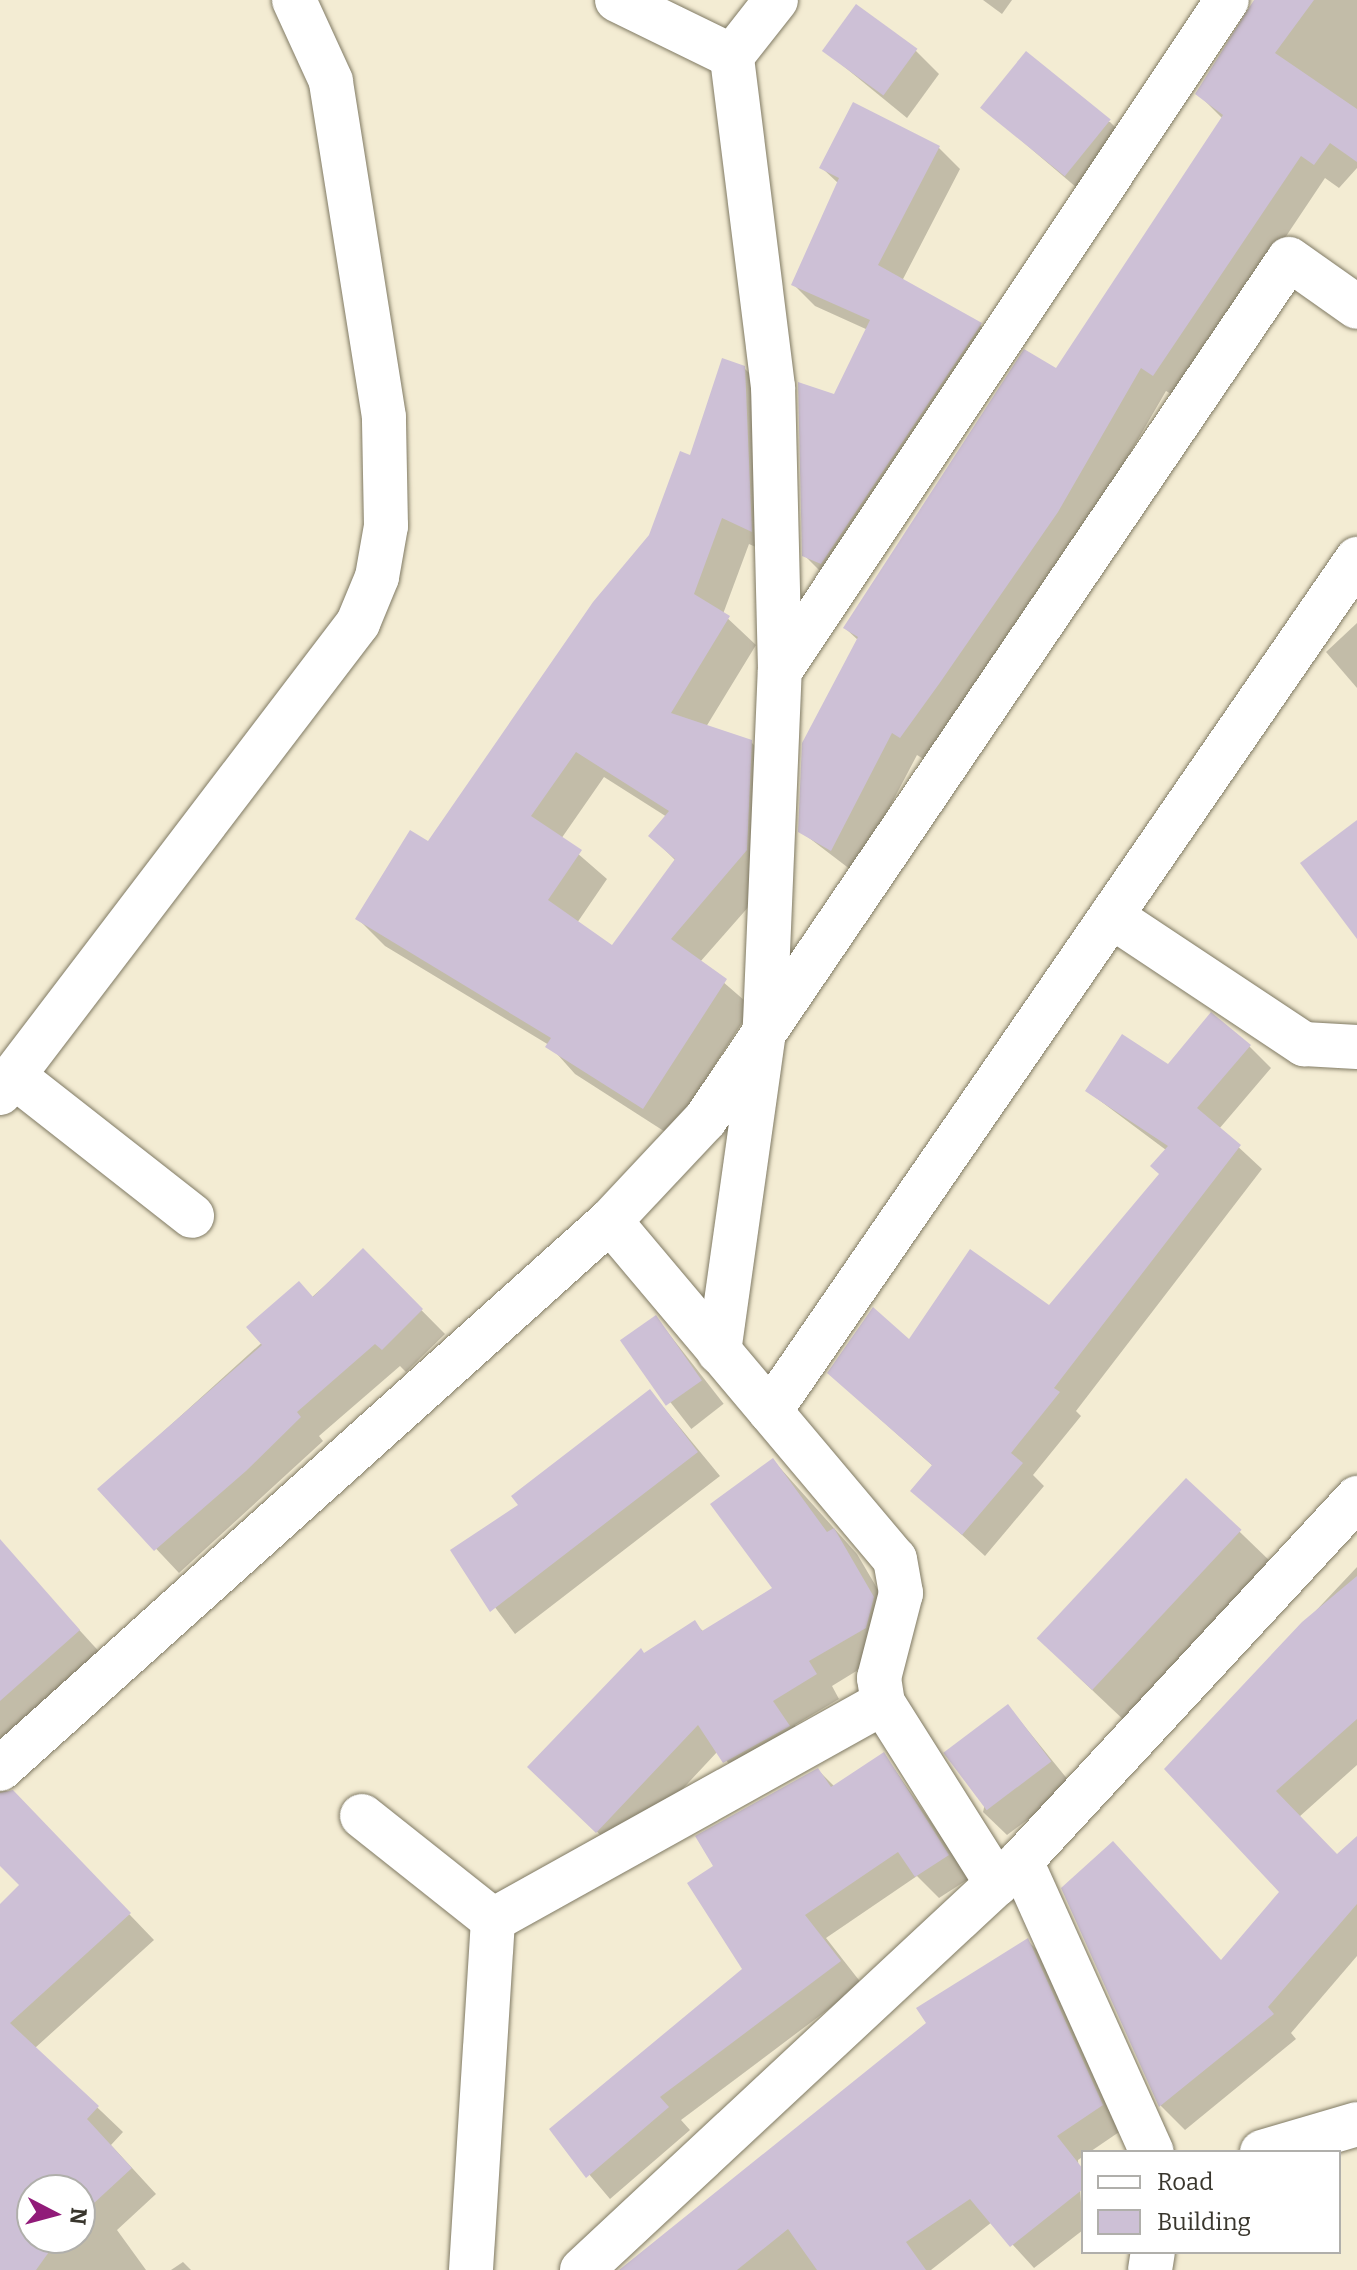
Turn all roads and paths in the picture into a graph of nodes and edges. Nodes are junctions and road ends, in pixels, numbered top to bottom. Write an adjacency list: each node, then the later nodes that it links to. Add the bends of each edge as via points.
1 (294, 0): 12 (street, via 331,81 384,417 386,526 377,577 358,623)
2 (617, 0): 5 (street)
3 (776, 0): 5 (street)
4 (1227, 0): 8 (street)
5 (732, 56): 8 (street, via 773,387)
6 (1357, 307): 10 (street, via 1289,259)
7 (1357, 559): 9 (street)
8 (780, 671): 10 (street)
9 (1111, 916): 11 (street, via 1304,1044); 16 (street)
10 (765, 1023): 14 (street, via 705,1120); 15 (street)
11 (1357, 1047)
12 (8, 1085): 13 (street)
13 (192, 1216)
14 (610, 1221): 15 (street); 19 (street)
15 (719, 1352): 16 (street)
16 (770, 1411): 18 (street, via 895,1559 901,1593 879,1678)
17 (1357, 1498): 21 (street)
18 (883, 1703): 21 (street); 22 (street)
19 (0, 1769)
20 (362, 1816): 22 (street)
21 (1009, 1872): 24 (street); 26 (street)
22 (493, 1920): 27 (street)
23 (1357, 2124): 25 (street)
24 (1151, 2150)
25 (1269, 2150)
26 (605, 2262)
27 (471, 2270)

